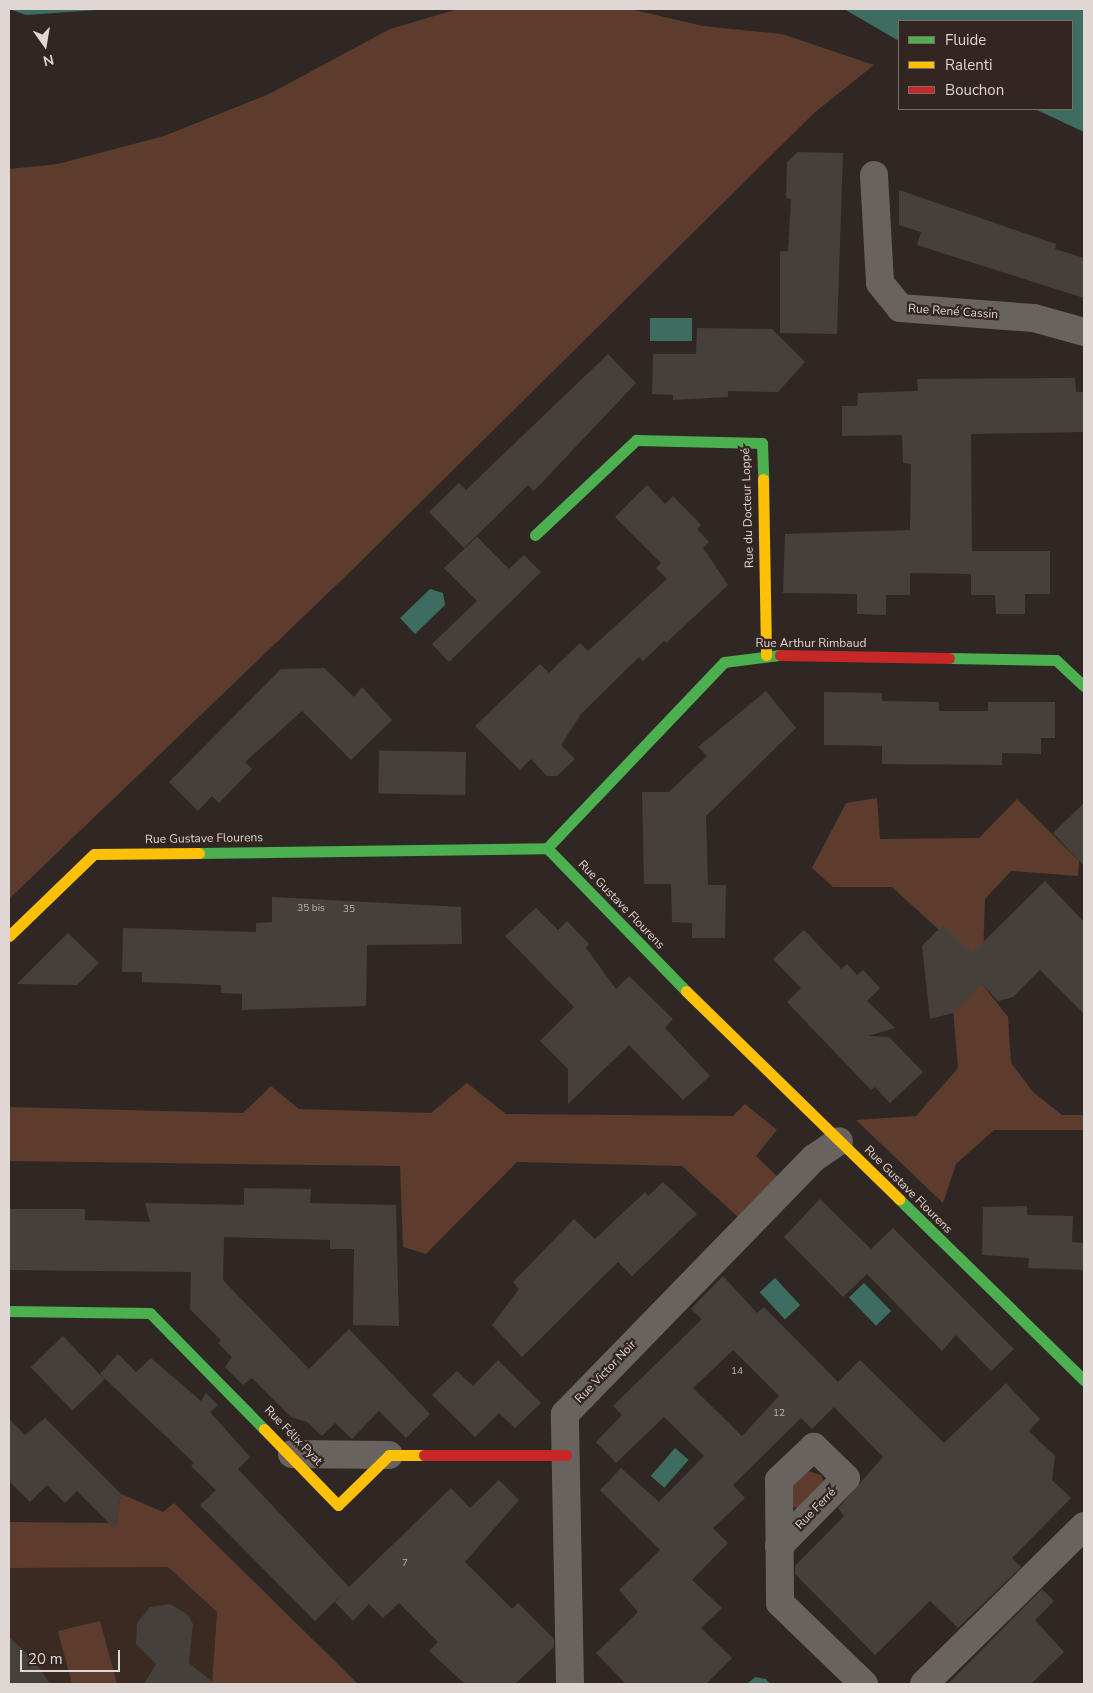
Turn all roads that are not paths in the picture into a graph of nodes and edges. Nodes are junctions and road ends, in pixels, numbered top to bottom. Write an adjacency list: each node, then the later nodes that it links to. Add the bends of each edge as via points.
1 (874, 175): 2 (street, Rue René Cassin, via 880,283 900,308 1034,318)
2 (1084, 332)
3 (535, 535): 4 (street, Rue du Docteur Loppé, via 636,440 762,443)
4 (766, 655): 5 (street, Rue Arthur Rimbaud, via 1056,660); 6 (street, Rue Arthur Rimbaud, via 724,662)
5 (1084, 686)
6 (547, 848): 7 (street, Rue Gustave Flourens, via 94,854); 8 (street, Rue Gustave Flourens)
7 (9, 936)
8 (839, 1141): 10 (street, Rue Gustave Flourens); 13 (street, Rue Victor Noir, via 814,1158 565,1414)
9 (9, 1311): 11 (street, Rue Félix Pyat, via 150,1313)
10 (1084, 1380)
11 (292, 1454): 12 (street); 12 (street, Rue Félix Pyat, via 338,1505)
12 (389, 1455): 13 (street)
13 (566, 1455): 16 (street, Rue Victor Noir)
14 (1084, 1526): 18 (street)
15 (779, 1546): 17 (street, via 780,1603)
16 (570, 1684)
17 (864, 1684)
18 (924, 1684)

